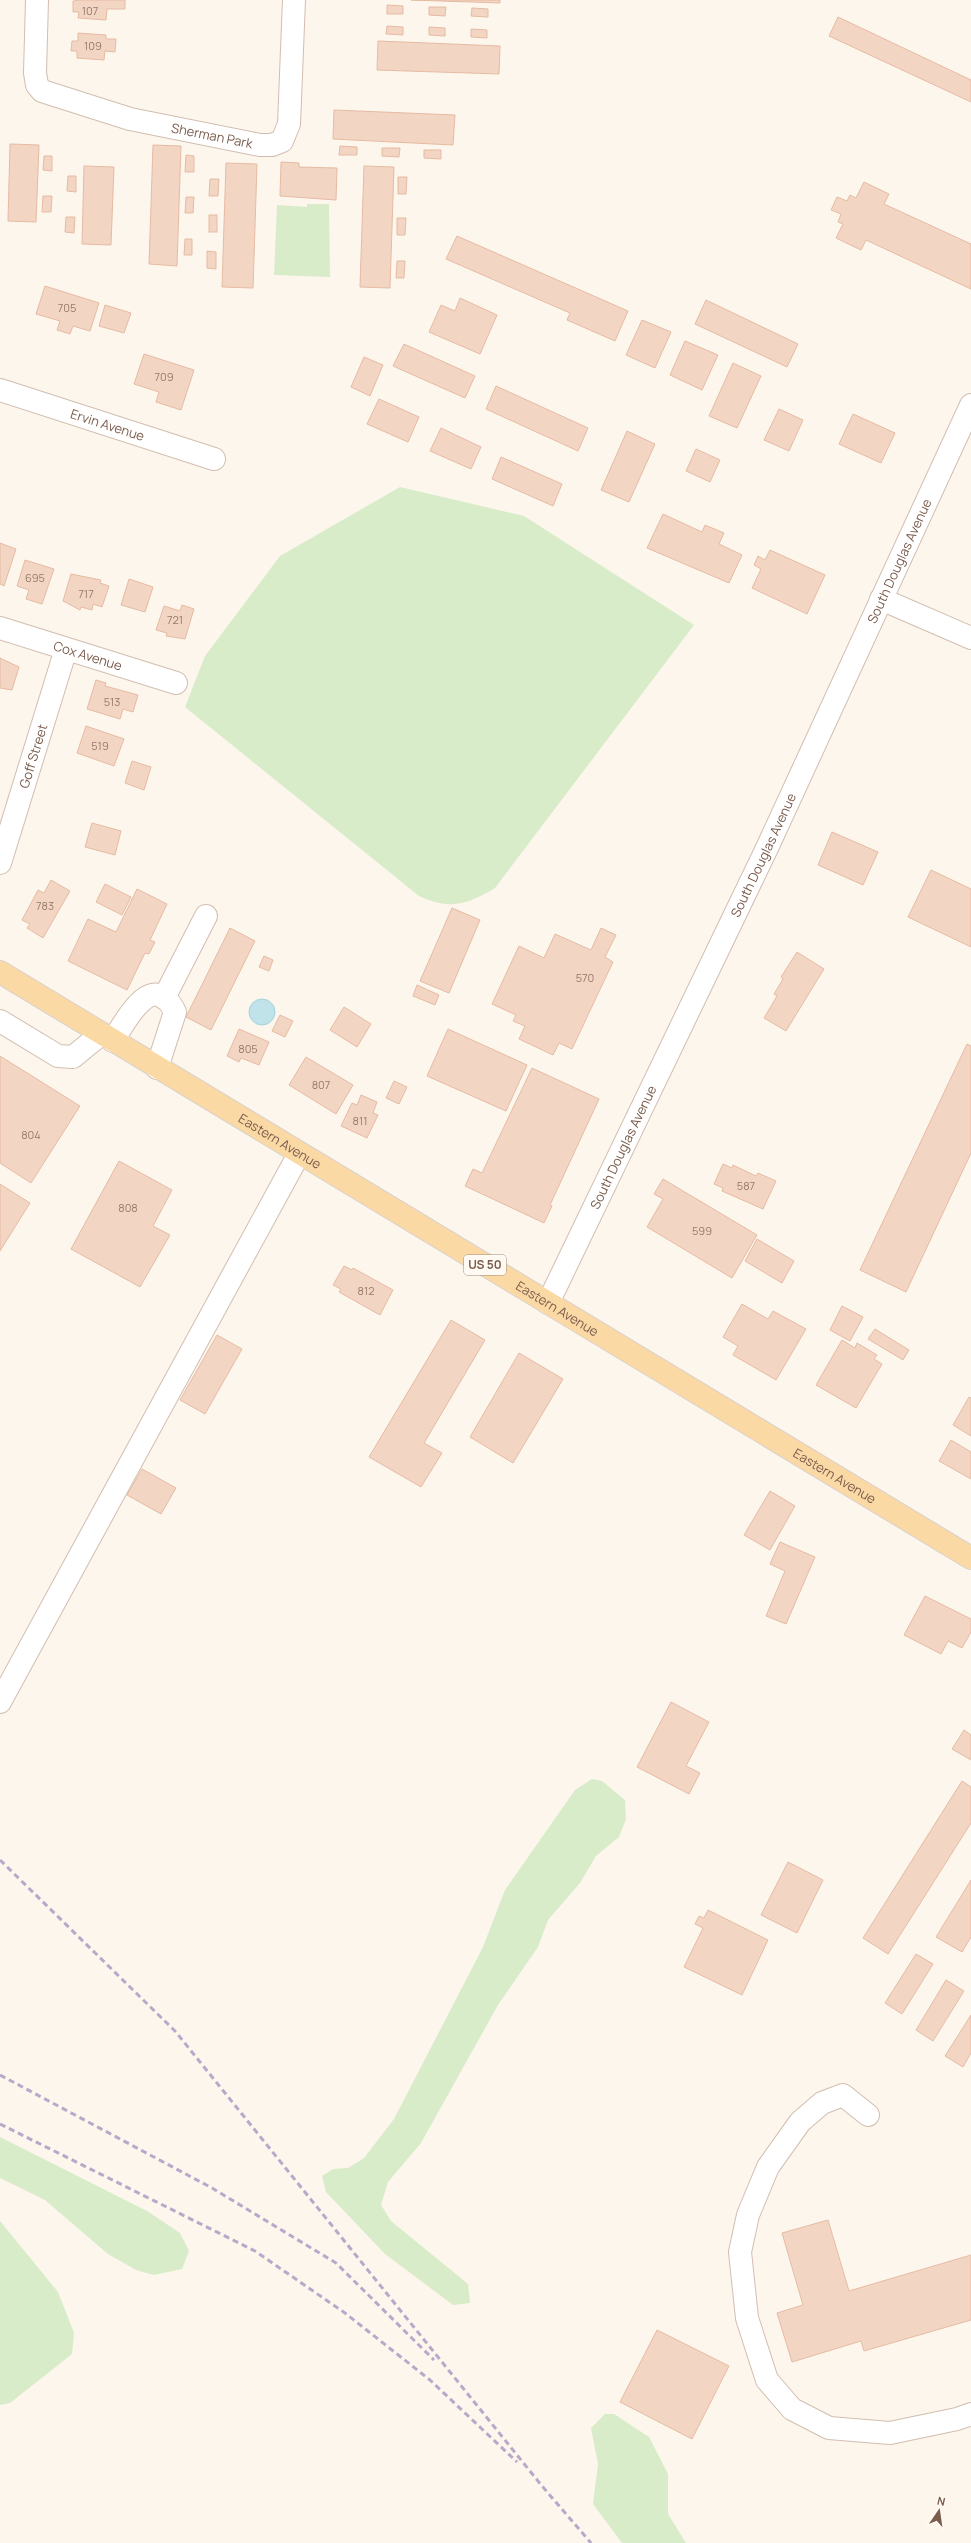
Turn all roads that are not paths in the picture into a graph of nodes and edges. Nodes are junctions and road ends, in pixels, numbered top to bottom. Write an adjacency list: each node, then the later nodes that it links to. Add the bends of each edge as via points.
1 (37, 0): 2 (street, Sherman Park, via 34,55 37,85 42,91 130,119 272,146 282,141 289,124)
2 (294, 0)
3 (0, 390): 5 (street, Ervin Avenue)
4 (971, 405): 6 (street, South Douglas Avenue)
5 (214, 459)
6 (881, 599): 8 (street); 19 (street, South Douglas Avenue, via 764,854)
7 (0, 628): 9 (street, Cox Avenue)
8 (971, 638)
9 (66, 649): 10 (street, Cox Avenue); 11 (street, Goff Street)
10 (176, 683)
11 (0, 863)
12 (206, 916): 14 (street)
13 (1, 978): 16 (main road, Eastern Avenue / US 50)
14 (164, 998): 16 (street, via 149,996 140,1001); 17 (street, via 169,1001 175,1012)
15 (0, 1021): 16 (street, via 58,1056 73,1057)
16 (107, 1038): 17 (main road, Eastern Avenue / US 50)
17 (157, 1068): 18 (main road, Eastern Avenue / US 50)
18 (299, 1154): 19 (main road, Eastern Avenue / US 50); 21 (street)
19 (548, 1303): 20 (main road, Eastern Avenue / US 50)
20 (971, 1558)
21 (0, 1702)
22 (868, 2115): 23 (street, via 843,2095 822,2103 800,2122 768,2167 748,2215 740,2252 746,2311 767,2380 792,2409 829,2428 890,2433)
23 (971, 2414)

